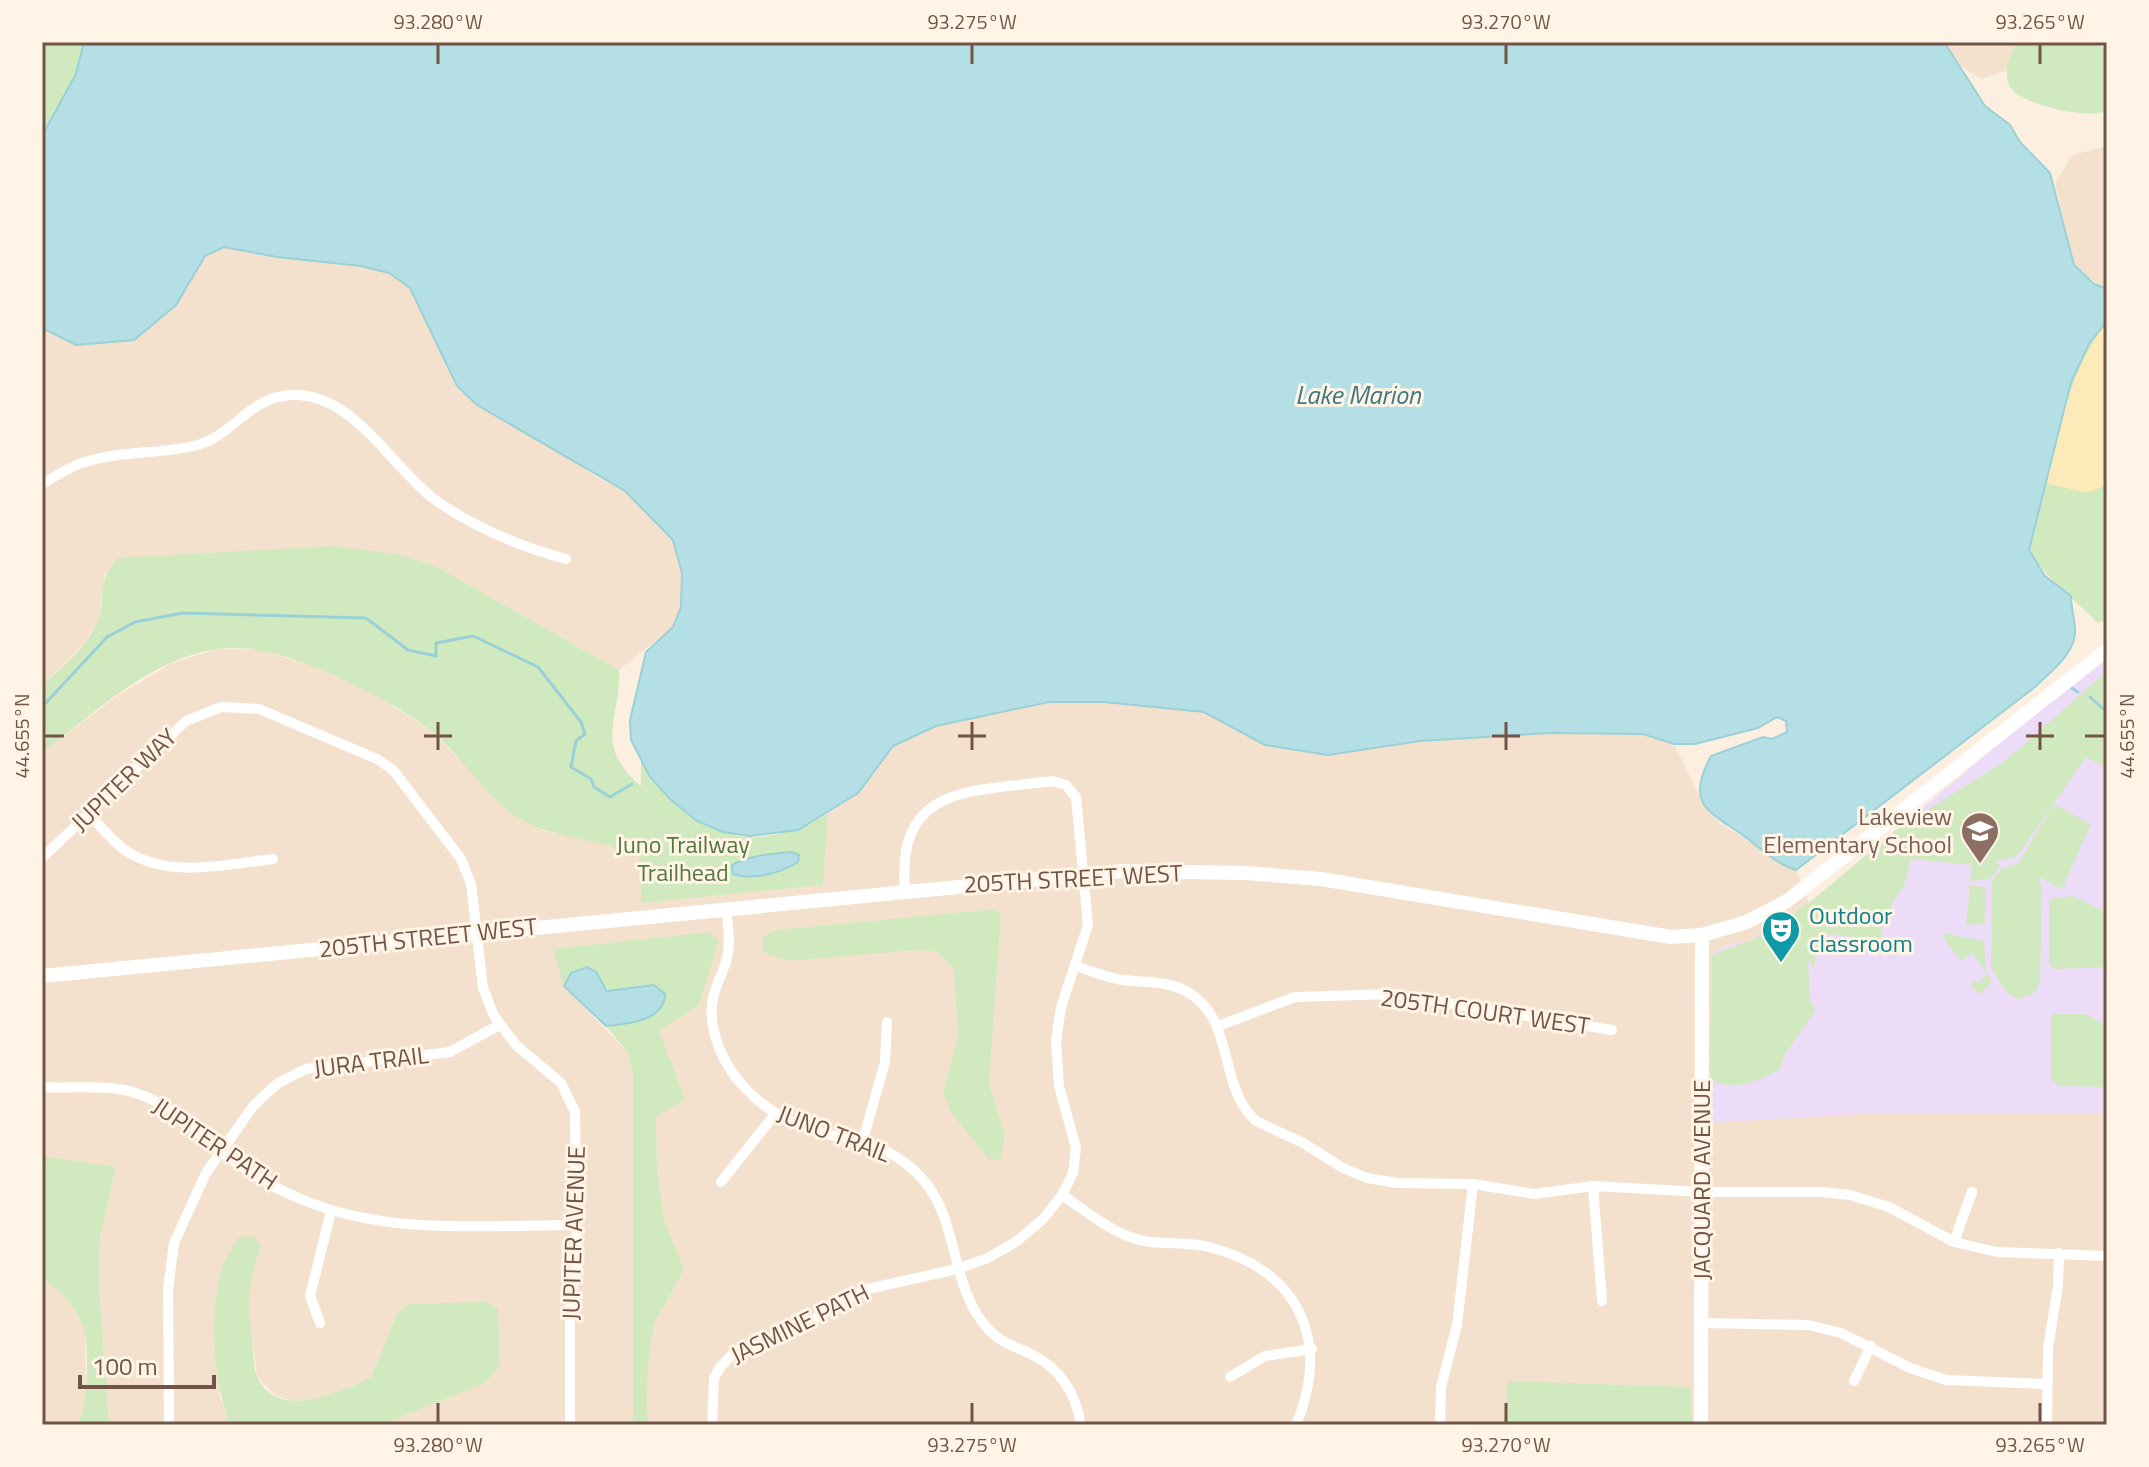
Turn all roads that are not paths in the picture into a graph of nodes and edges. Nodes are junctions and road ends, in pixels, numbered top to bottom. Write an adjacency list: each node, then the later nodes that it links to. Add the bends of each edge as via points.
1 (42, 484): 2 (street, via 88,461 204,443 260,403 313,396 351,417 441,504 524,546)
2 (566, 559)
3 (2106, 651): 11 (street, 205TH STREET WEST, via 1787,901 1747,922)
4 (88, 813): 5 (street, JUPITER WAY); 6 (street, via 126,851 156,866); 10 (street, JUPITER WAY, via 186,721 221,707 259,709 393,770 461,859 471,884)
5 (42, 858)
6 (273, 859)
7 (1084, 873): 8 (street, 205TH STREET WEST); 8 (street, JASMINE PATH, via 1076,797 1066,785 1052,781 959,794 931,807 915,822 906,842); 11 (street, 205TH STREET WEST, via 1204,872 1321,879 1639,934); 12 (street, JASMINE PATH, via 1088,925)
8 (905, 890): 9 (street, 205TH STREET WEST)
9 (726, 908): 10 (street, 205TH STREET WEST); 19 (street, JUNO TRAIL, via 728,947 711,1003 714,1033 728,1067)
10 (476, 933): 13 (street, 205TH STREET WEST); 15 (street, JUPITER AVENUE, via 483,988)
11 (1702, 935): 25 (street, JACQUARD AVENUE)
12 (1075, 966): 16 (street, via 1116,979 1183,989 1205,1004); 27 (street, JASMINE PATH, via 1056,1041 1059,1086 1076,1148 1073,1173)
13 (42, 976)
14 (887, 1022): 20 (street, via 885,1062)
15 (499, 1025): 21 (street, JURA TRAIL, via 450,1052 328,1064 296,1073 261,1097); 29 (street, JUPITER AVENUE, via 550,1070 570,1097 578,1130)
16 (1218, 1026): 17 (street, 205TH COURT WEST, via 1295,997 1391,994); 23 (street, via 1236,1096 1256,1121 1367,1178)
17 (1612, 1030)
18 (42, 1087): 21 (street, JUPITER PATH, via 140,1094)
19 (775, 1114): 20 (street, JUNO TRAIL, via 808,1129); 22 (street)
20 (863, 1140): 33 (street, JUNO TRAIL, via 897,1156 926,1184 942,1213)
21 (220, 1151): 28 (street, JUPITER PATH, via 272,1185); 42 (street, JURA TRAIL, via 193,1197 172,1254)
22 (721, 1182)
23 (1473, 1184): 24 (street, via 1534,1194); 47 (street, via 1457,1325 1441,1387)
24 (1593, 1186): 25 (street); 34 (street)
25 (1702, 1192): 30 (street, via 1850,1195 1889,1207); 36 (street, JACQUARD AVENUE)
26 (1972, 1192): 30 (street)
27 (1062, 1195): 33 (street, JASMINE PATH, via 1017,1241); 38 (street, via 1129,1237 1208,1247 1257,1266 1294,1302)
28 (331, 1211): 29 (street, JUPITER PATH, via 407,1224); 35 (street, via 310,1296)
29 (577, 1225): 43 (street, JUPITER AVENUE, via 570,1302)
30 (1954, 1242): 31 (street, via 1997,1252)
31 (2059, 1253): 32 (street); 41 (street)
32 (2107, 1256)
33 (957, 1269): 44 (street, JASMINE PATH, via 863,1290 791,1333 737,1350 714,1378); 45 (street, JUNO TRAIL, via 969,1305 990,1332 1045,1362 1061,1377)
34 (1602, 1301)
35 (320, 1323)
36 (1702, 1323): 37 (street, via 1808,1325); 48 (street, JACQUARD AVENUE)
37 (1871, 1346): 40 (street); 41 (street, via 1946,1380)
38 (1312, 1349): 39 (street, via 1265,1356); 46 (street, via 1309,1395)
39 (1230, 1377)
40 (1854, 1381)
41 (2047, 1384): 49 (street)
42 (169, 1425)
43 (570, 1425)
44 (712, 1425)
45 (1081, 1425)
46 (1296, 1425)
47 (1440, 1425)
48 (1701, 1425)
49 (2047, 1425)

